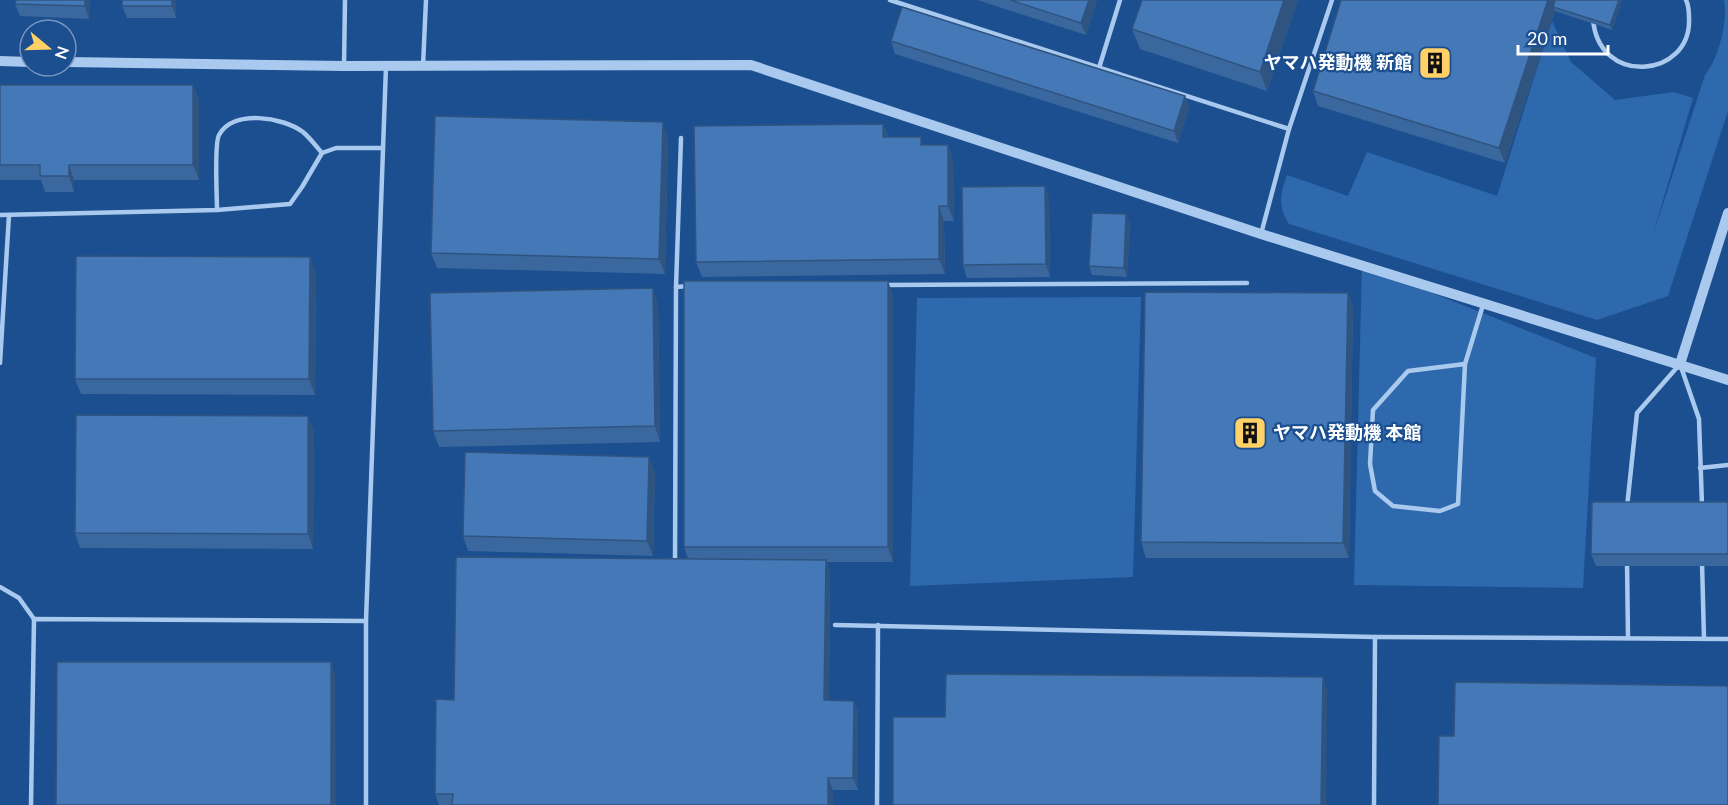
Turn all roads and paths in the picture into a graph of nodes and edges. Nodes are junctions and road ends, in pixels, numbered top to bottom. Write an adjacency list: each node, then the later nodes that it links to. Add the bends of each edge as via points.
1 (345, 0): 13 (lane)
2 (426, 0): 15 (lane)
3 (890, 0): 8 (lane)
4 (914, 0): 8 (lane)
5 (1120, 0): 16 (lane)
6 (1332, 0): 17 (lane)
7 (1686, 0): 9 (lane, via 1690,30 1678,52 1656,66 1630,67 1608,55 1594,34)
8 (912, 7): 16 (lane)
9 (1593, 8)
10 (0, 61): 11 (street)
11 (18, 62)
12 (78, 62): 13 (street)
13 (344, 66): 14 (street)
14 (386, 66): 15 (street); 19 (lane)
15 (423, 66): 25 (street, via 751,65)
16 (1099, 68): 17 (lane)
17 (1289, 129): 25 (lane)
18 (681, 138): 28 (lane)
19 (383, 148): 20 (lane, via 336,148); 44 (lane)
20 (322, 153): 21 (lane, via 290,204); 21 (lane, via 303,132 280,121 251,118 228,123 218,137)
21 (217, 210): 24 (lane)
22 (1728, 213): 33 (street)
23 (0, 215): 24 (lane)
24 (9, 215): 31 (lane)
25 (1261, 234): 30 (street)
26 (1247, 283): 27 (lane)
27 (878, 285)
28 (676, 286): 29 (lane); 41 (lane)
29 (700, 286)
30 (1484, 303): 32 (lane); 33 (street)
31 (0, 363)
32 (1465, 364): 32 (lane, via 1458,504 1440,511 1393,506 1375,491 1370,464 1373,410 1408,370)
33 (1680, 364): 34 (street); 36 (lane, via 1699,418); 37 (lane, via 1637,413)
34 (1728, 380)
35 (1728, 465): 36 (lane)
36 (1700, 468): 38 (lane)
37 (1626, 514)
38 (1702, 514)
39 (1626, 556): 48 (lane)
40 (1702, 556): 49 (lane)
41 (675, 564)
42 (0, 586): 43 (lane, via 19,598)
43 (34, 619): 44 (lane); 51 (lane)
44 (366, 621): 52 (lane)
45 (835, 625): 46 (lane)
46 (878, 626): 47 (lane); 53 (lane)
47 (1376, 637): 48 (lane); 54 (lane)
48 (1628, 638): 49 (lane)
49 (1704, 639): 50 (lane)
50 (1728, 639)
51 (31, 805)
52 (366, 805)
53 (877, 805)
54 (1374, 805)

